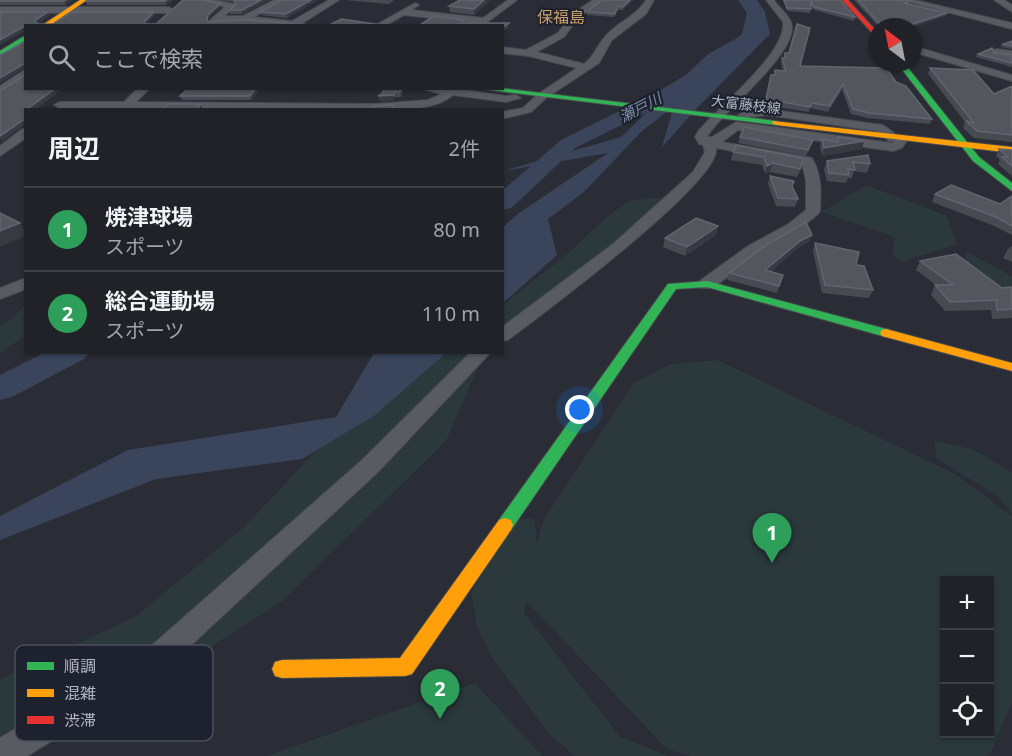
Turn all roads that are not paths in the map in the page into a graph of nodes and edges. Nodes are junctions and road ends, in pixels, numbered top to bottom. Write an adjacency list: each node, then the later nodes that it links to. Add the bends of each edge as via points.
1 (84, 0): 15 (street)
2 (204, 0): 19 (street, via 230,4)
3 (280, 0): 18 (street)
4 (335, 0): 18 (street, via 294,24)
5 (422, 0): 16 (street)
6 (513, 0): 16 (street, via 485,21)
7 (598, 0): 28 (street, via 576,15 561,35)
8 (650, 0): 33 (street, via 643,12 608,38 595,62)
9 (770, 0): 50 (street, via 789,27 786,39 775,57)
10 (845, 0): 22 (street)
11 (905, 0): 23 (street)
12 (998, 0): 13 (street)
13 (1012, 9)
14 (0, 10): 15 (street)
15 (68, 10): 17 (street, via 172,7); 20 (street)
16 (404, 12): 21 (street)
17 (160, 18)
18 (244, 19): 19 (street)
19 (212, 22)
20 (47, 24)
21 (382, 24)
22 (868, 26)
23 (1012, 26)
24 (24, 39): 29 (street)
25 (504, 50): 28 (street)
26 (922, 52): 36 (street)
27 (996, 52): 30 (street)
28 (528, 53): 33 (street)
29 (0, 54)
30 (1012, 54)
31 (0, 59): 32 (street)
32 (24, 59)
33 (585, 67): 44 (street)
34 (907, 72): 54 (street)
35 (24, 73): 41 (street)
36 (1012, 78)
37 (504, 86): 42 (street, via 519,93)
38 (143, 90): 46 (street)
39 (437, 90): 42 (street)
40 (492, 90): 44 (street, 大富藤枝線)
41 (0, 91)
42 (450, 92): 45 (street, via 437,101 416,105)
43 (73, 94): 47 (street)
44 (546, 97): 49 (street, via 527,110); 50 (street, 大富藤枝線)
45 (263, 104): 46 (street)
46 (128, 105): 47 (street)
47 (57, 107)
48 (744, 115): 52 (street, via 767,112 879,128)
49 (504, 116)
50 (712, 116): 52 (street, 大富藤枝線); 53 (street, via 701,137)
51 (24, 134): 56 (street)
52 (894, 141): 53 (street, via 736,126); 54 (street, 大富藤枝線); 57 (street, via 884,154)
53 (709, 142): 60 (street, via 814,164 809,185 813,212); 62 (street, via 709,159 698,175 618,247)
54 (965, 145): 55 (street, 大富藤枝線); 58 (street, via 984,168)
55 (1012, 150)
56 (0, 152)
57 (865, 156)
58 (1012, 188)
59 (24, 284): 61 (street)
60 (707, 284): 64 (street); 66 (street, via 672,286 405,667)
61 (0, 294)
62 (504, 334)
63 (480, 354): 65 (street, via 370,466)
64 (1012, 367)
65 (172, 645)
66 (282, 669)
67 (23, 741): 68 (street)
68 (0, 755)

